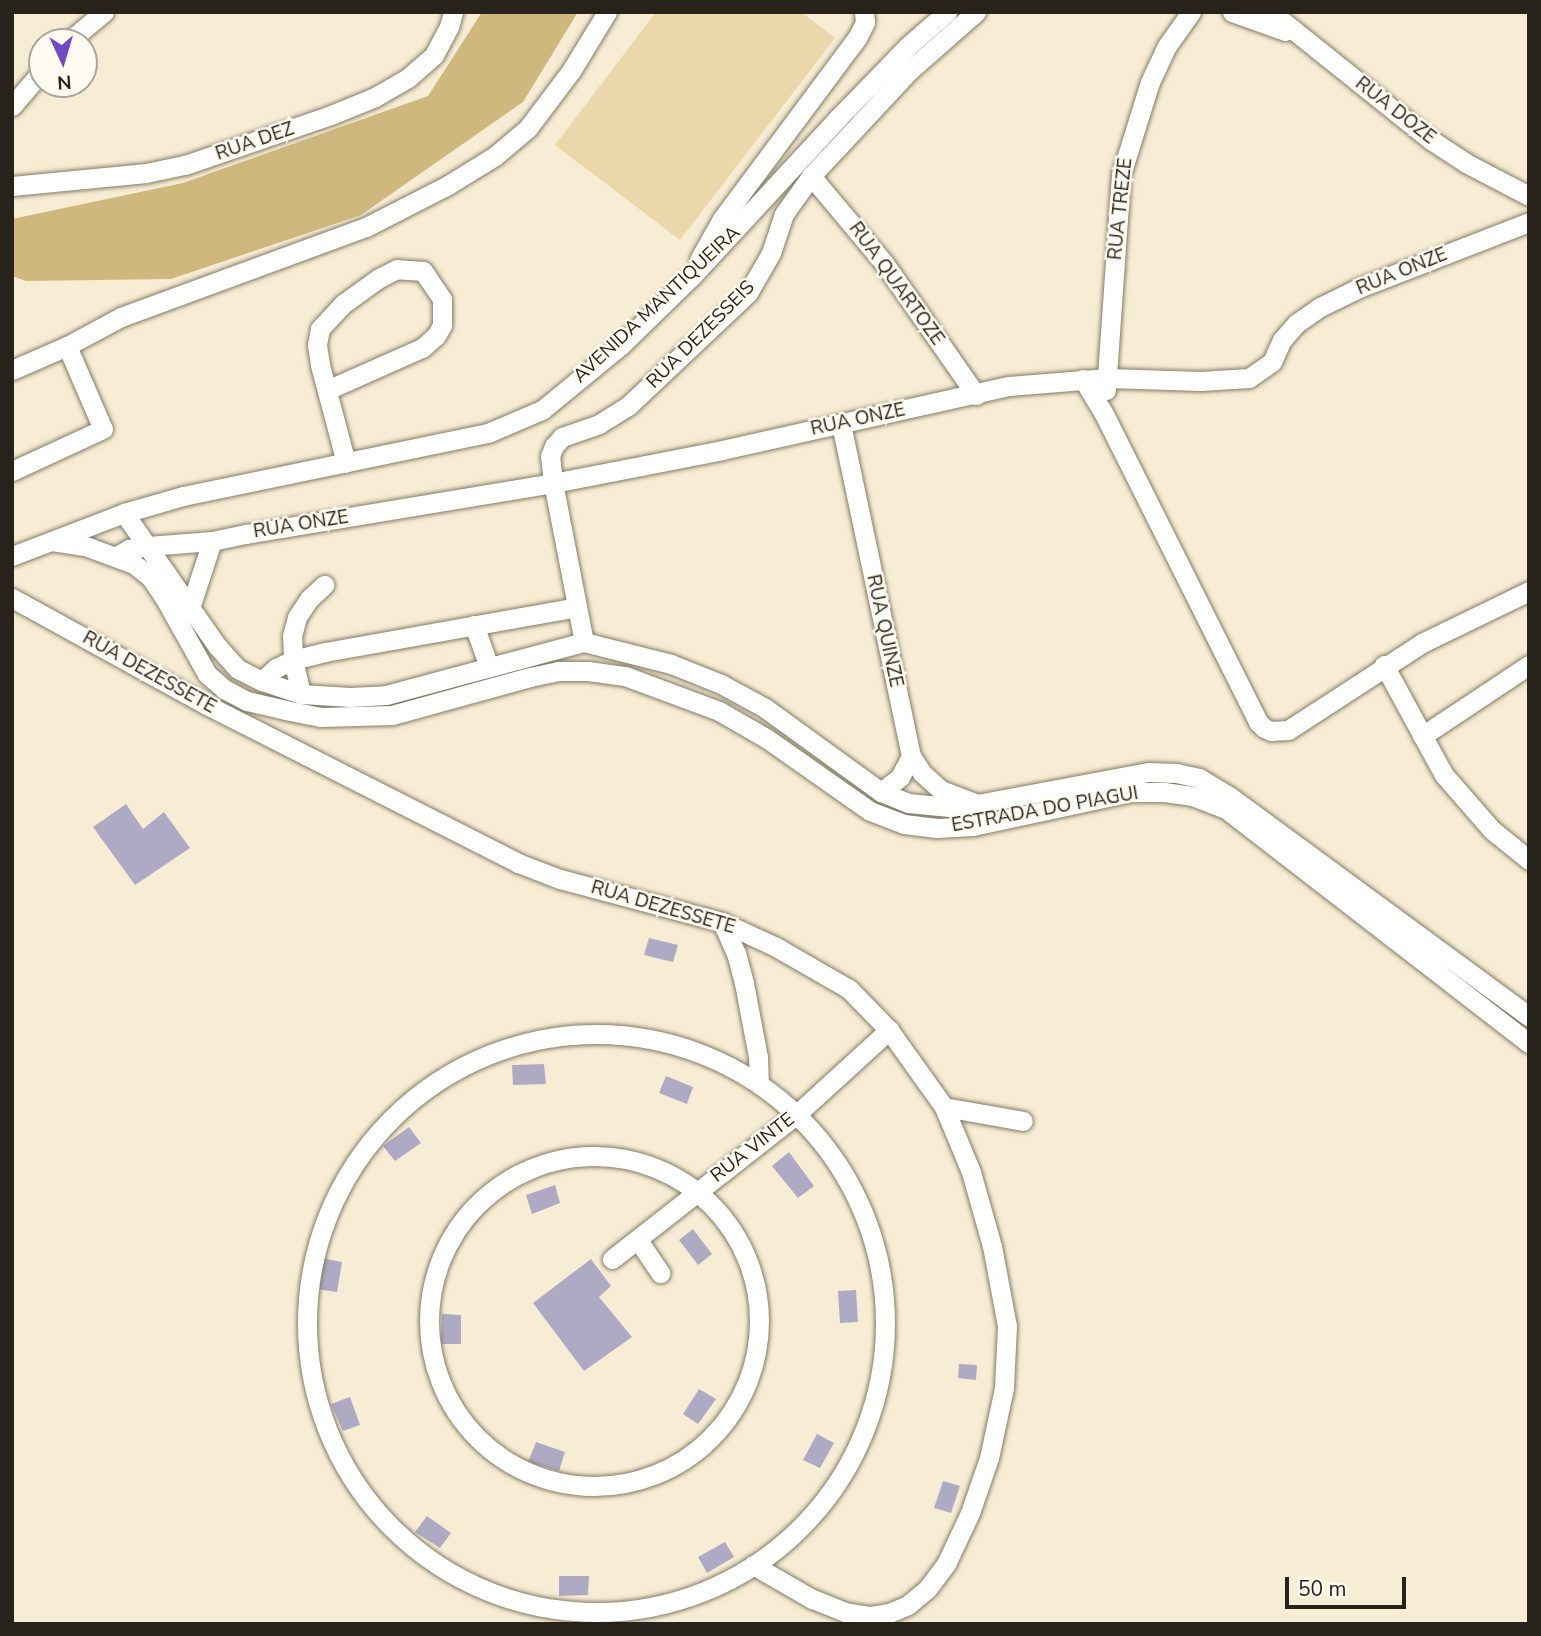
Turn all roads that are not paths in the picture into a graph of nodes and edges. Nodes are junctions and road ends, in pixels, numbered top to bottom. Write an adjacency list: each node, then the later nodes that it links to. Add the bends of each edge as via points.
1 (104, 12): 10 (street)
2 (453, 12): 15 (street, RUA DEZ, via 434,55 410,78 331,115 185,165)
3 (607, 12): 19 (street, via 528,128 448,186 366,227 121,317)
4 (864, 12): 18 (street, via 865,22 857,38 722,219)
5 (947, 12): 18 (street, AVENIDA MANTIQUEIRA, via 846,109)
6 (976, 12): 14 (street, RUA DEZESSEIS, via 910,70)
7 (1191, 12): 21 (street, RUA TREZE, via 1167,46 1150,82 1121,175)
8 (1232, 12): 11 (street)
9 (1271, 12): 11 (street, RUA DOZE)
10 (85, 28)
11 (1299, 37): 16 (street, RUA DOZE, via 1431,140)
12 (28, 87): 13 (street)
13 (12, 106)
14 (811, 176): 24 (street, RUA QUARTOZE, via 884,263); 29 (street, RUA DEZESSEIS, via 784,214 771,253 748,293 628,406 600,424 562,437 550,456)
15 (12, 186)
16 (1529, 196)
17 (1529, 222): 21 (street, RUA ONZE, via 1320,307 1282,340 1272,362 1249,378)
18 (691, 277): 27 (street, AVENIDA MANTIQUEIRA, via 621,345 542,410 488,433)
19 (67, 346): 20 (street); 28 (street, via 103,429)
20 (12, 370)
21 (1108, 378): 22 (street, RUA ONZE); 25 (street, RUA TREZE)
22 (1083, 379): 24 (street, RUA ONZE, via 1009,386); 25 (street)
23 (327, 390): 23 (street, via 317,345 320,329 329,317 397,269 424,271 443,299 442,326 436,336 422,348); 27 (street)
24 (976, 395): 26 (street, RUA ONZE)
25 (1103, 412): 44 (street, via 1264,728 1288,730)
26 (841, 424): 29 (street, RUA ONZE); 50 (street, RUA QUINZE)
27 (346, 463): 30 (street, AVENIDA MANTIQUEIRA, via 183,496)
28 (12, 471)
29 (553, 483): 32 (street, RUA ONZE); 40 (street, RUA DEZESSEIS)
30 (124, 513): 31 (street, AVENIDA MANTIQUEIRA); 33 (street)
31 (52, 541): 34 (street, AVENIDA MANTIQUEIRA); 35 (street, ESTRADA DO PIAGUI)
32 (212, 541): 33 (street, RUA ONZE); 39 (street)
33 (148, 546): 35 (street, RUA ONZE); 39 (street)
34 (12, 556)
35 (115, 557): 57 (street, ESTRADA DO PIAGUI, via 134,564 151,578 206,674 247,701 285,710 321,717 392,715 530,677 588,671 625,676 719,711 870,811 904,824 973,827 1132,792 1192,796 1226,809)
36 (324, 585): 43 (street, via 298,617)
37 (1529, 591): 44 (street)
38 (12, 598): 54 (street, RUA DEZESSETE, via 207,705 518,863 560,879)
39 (191, 605): 47 (street, via 238,670)
40 (577, 607): 41 (street); 42 (street, RUA DEZESSEIS)
41 (474, 625): 43 (street); 46 (street)
42 (584, 642): 46 (street); 51 (street, via 671,664 721,684 765,708)
43 (292, 660): 47 (street); 48 (street)
44 (1384, 665): 49 (street)
45 (1529, 665): 49 (street)
46 (489, 667): 48 (street, via 387,695)
47 (262, 681): 48 (street)
48 (301, 694)
49 (1422, 736): 53 (street, via 1463,801)
50 (911, 756): 51 (street, via 901,777); 52 (street, RUA QUINZE, via 922,774 942,790)
51 (881, 792): 52 (street, via 928,806)
52 (977, 804): 55 (street, via 1148,772 1199,778)
53 (1529, 860)
54 (723, 922): 56 (street, RUA DEZESSETE, via 849,989); 58 (street, via 744,983)
55 (1529, 1016)
56 (889, 1030): 59 (street, RUA DEZESSETE); 60 (street, RUA VINTE)
57 (1529, 1043)
58 (759, 1084): 60 (street); 66 (street, via 706,1056 625,1035 553,1038 484,1056 403,1107 370,1142 343,1182 323,1225 310,1271 306,1319 317,1402 339,1457 365,1498 397,1533 435,1563 477,1586 522,1602 569,1610 665,1603 710,1588)
59 (944, 1107): 61 (street); 66 (street, RUA DEZESSETE, via 971,1172 992,1246 1007,1326 1004,1388 989,1458 970,1513 946,1564 927,1589 889,1613 845,1612)
60 (797, 1114): 62 (street, RUA VINTE); 66 (street, via 831,1153 876,1247 885,1298 885,1350 875,1401 856,1450 829,1494 794,1533)
61 (1023, 1121)
62 (697, 1192): 62 (street, via 728,1223 749,1260 759,1302 756,1356 747,1387 724,1424 693,1454 655,1475 613,1486 570,1485 528,1473 490,1451 460,1420 444,1392 428,1341 429,1297 441,1256 463,1219 495,1189 533,1168 575,1157 618,1158 660,1169); 63 (street, RUA VINTE)
63 (638, 1240): 64 (street, RUA VINTE); 65 (street)
64 (612, 1259)
65 (660, 1273)
66 (753, 1565)

